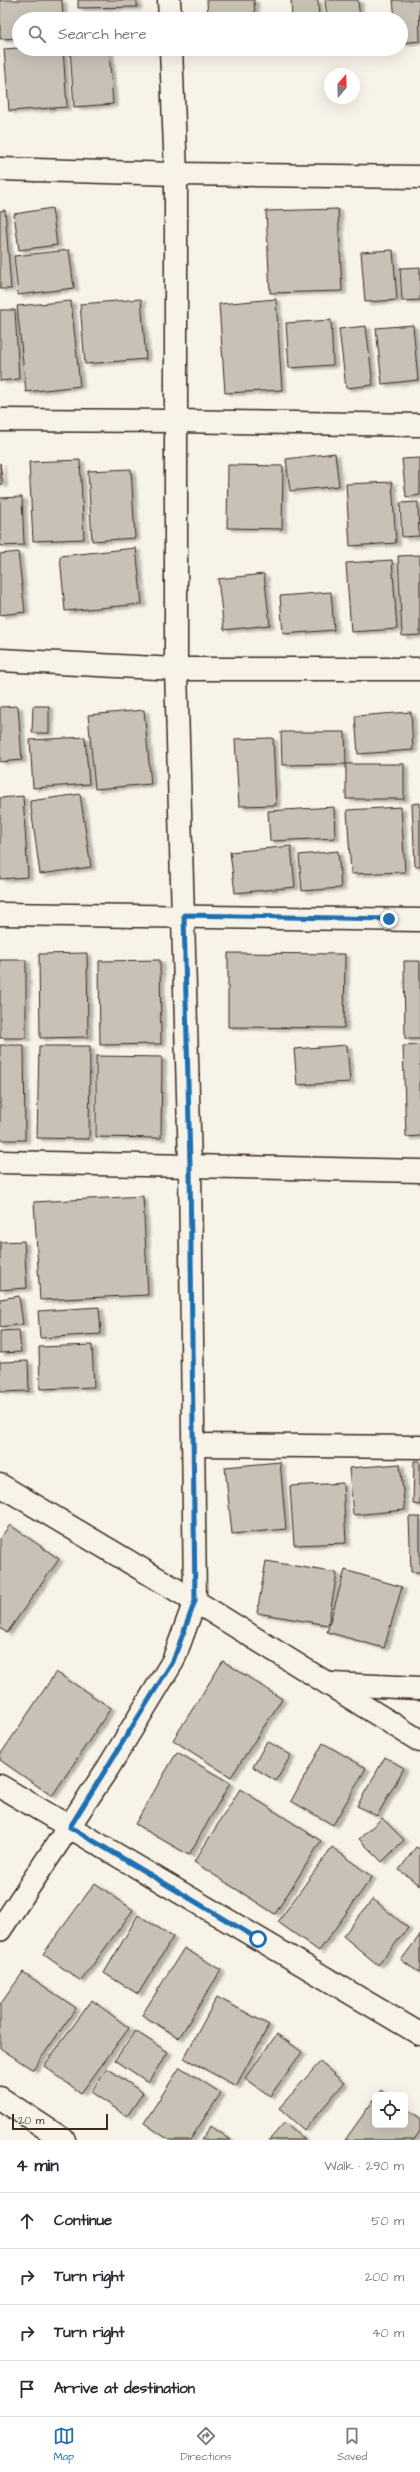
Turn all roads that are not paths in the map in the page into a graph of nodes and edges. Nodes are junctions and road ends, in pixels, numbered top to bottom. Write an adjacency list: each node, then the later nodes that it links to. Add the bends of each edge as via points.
1 (169, 0): 2 (street)
2 (170, 12)
3 (171, 56): 5 (street)
4 (0, 169): 5 (street)
5 (176, 174): 6 (street); 8 (street)
6 (420, 177)
7 (0, 420): 8 (street)
8 (175, 421): 9 (street); 11 (street)
9 (420, 425)
10 (0, 660): 11 (street)
11 (176, 669): 12 (street); 14 (street)
12 (420, 669)
13 (0, 914): 14 (street)
14 (184, 915): 15 (street); 17 (street)
15 (420, 920)
16 (0, 1162): 17 (street)
17 (190, 1166): 18 (street); 19 (street)
18 (420, 1171)
19 (193, 1446): 20 (street); 22 (street)
20 (420, 1447)
21 (0, 1485): 22 (street)
22 (195, 1601): 23 (street); 27 (street, via 173,1661)
23 (331, 1684): 24 (street); 25 (street)
24 (420, 1688)
25 (420, 1741)
26 (0, 1786): 27 (street)
27 (70, 1827): 28 (street); 29 (street)
28 (0, 1930)
29 (420, 2034)
30 (0, 2098): 31 (street)
31 (64, 2140)

